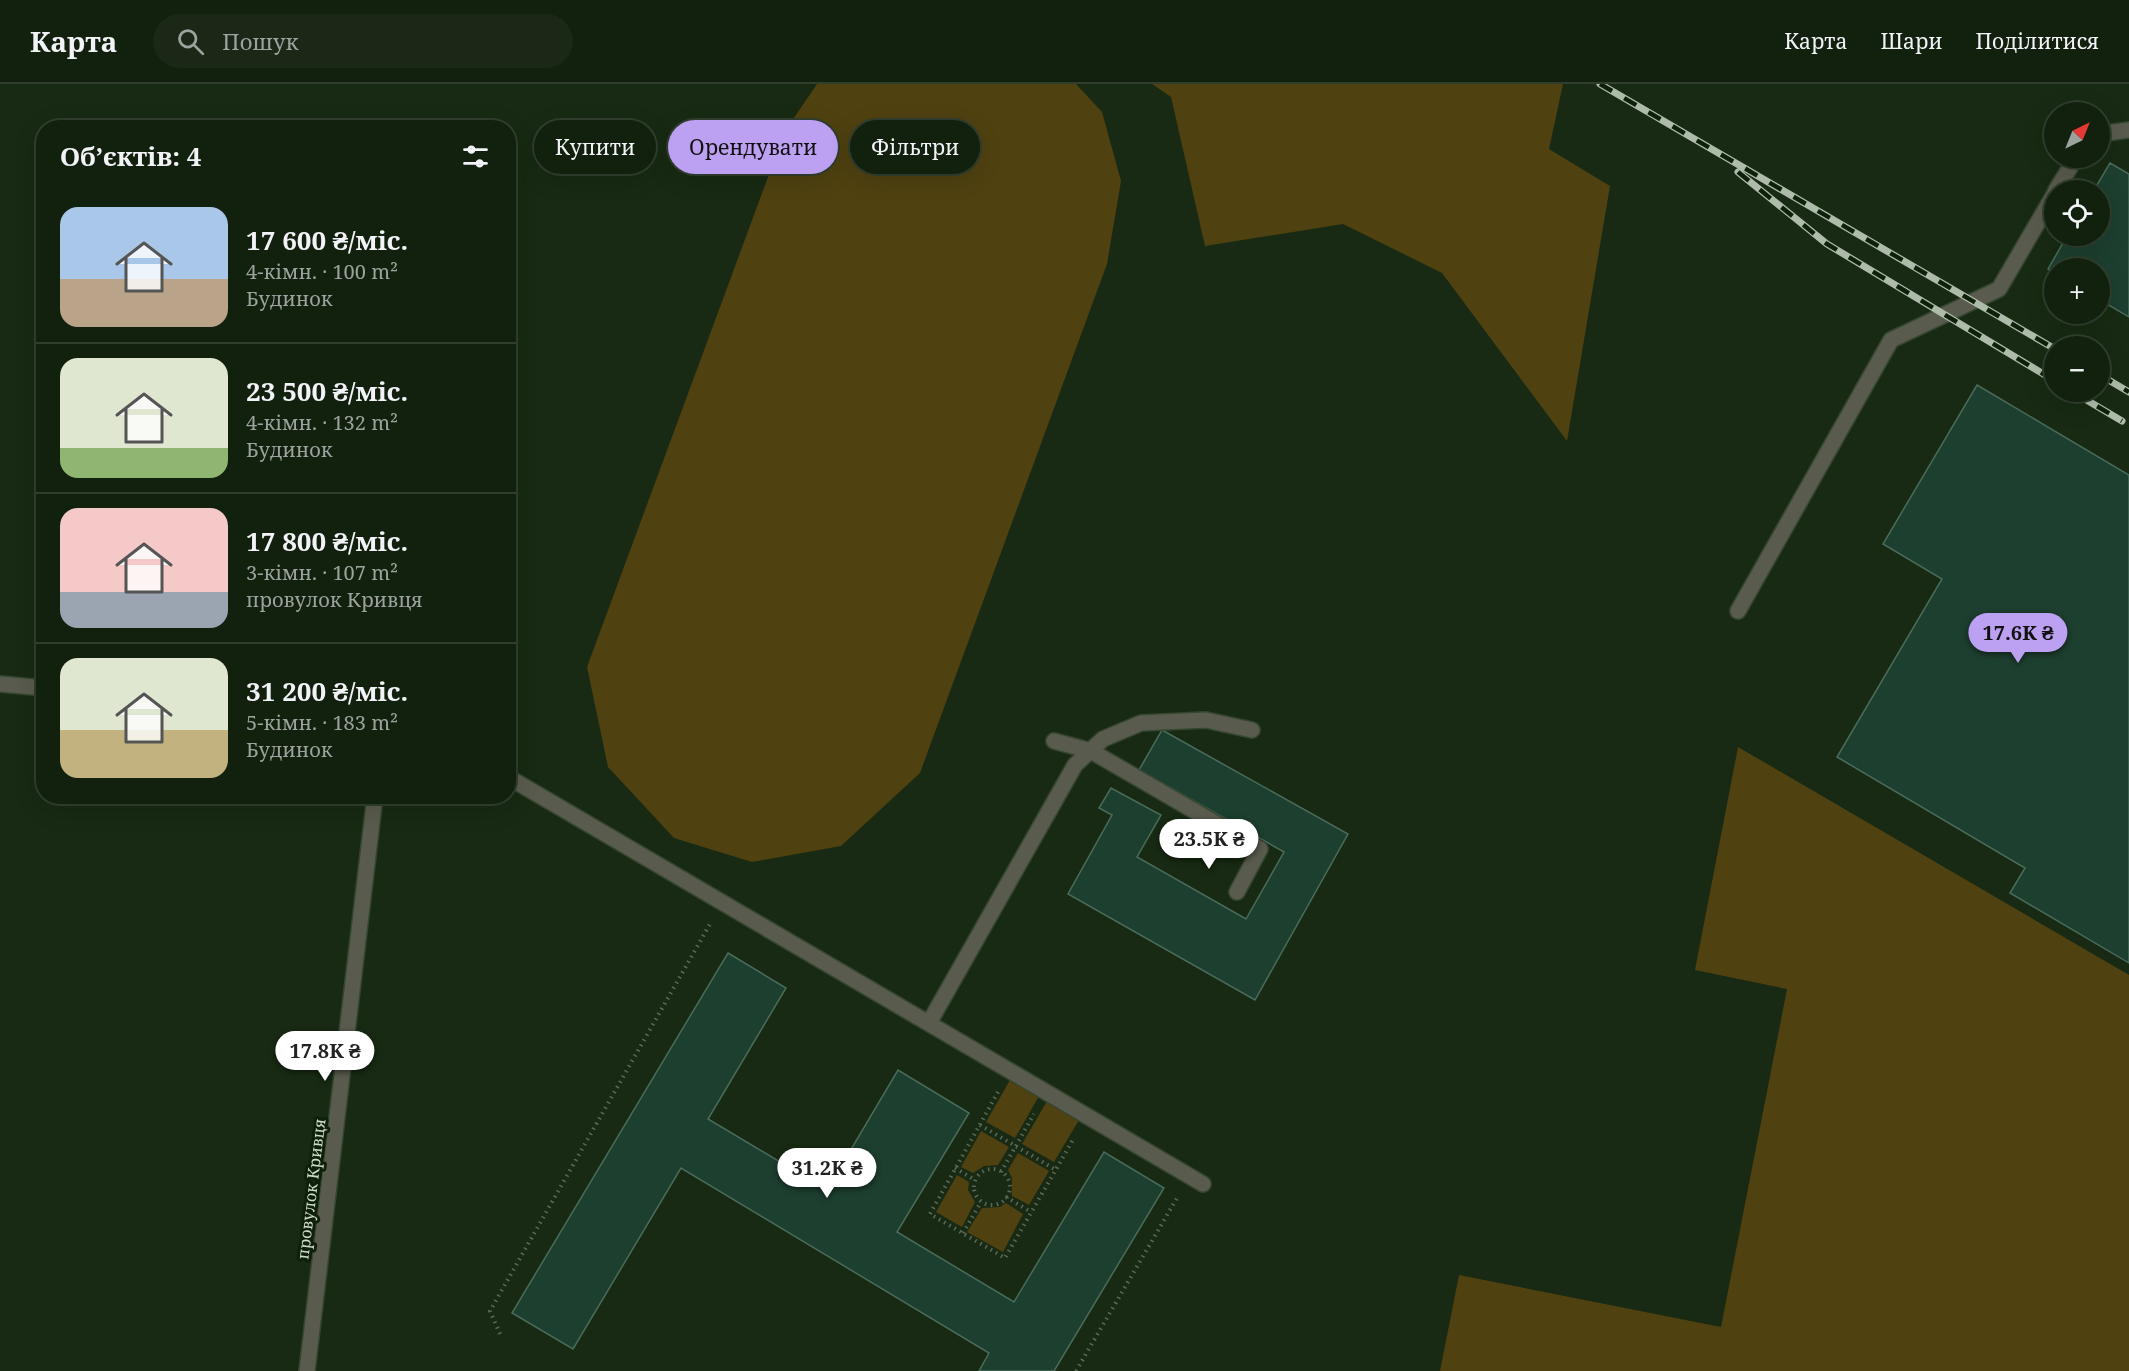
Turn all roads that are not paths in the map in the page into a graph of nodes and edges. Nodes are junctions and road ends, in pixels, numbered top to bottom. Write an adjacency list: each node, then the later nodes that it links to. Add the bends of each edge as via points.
1 (2129, 130): 2 (street)
2 (2110, 133)
3 (2044, 212): 4 (street, via 1999,289 1891,340)
4 (1738, 611)
5 (0, 684): 6 (street)
6 (36, 687)
7 (1252, 730): 9 (street, via 1206,720 1141,723 1103,740)
8 (1054, 741): 9 (street)
9 (1091, 751): 12 (street, via 1260,849); 13 (street, via 1075,765)
10 (516, 782): 13 (street)
11 (374, 804): 15 (street, провулок Кривця)
12 (1237, 892)
13 (929, 1023): 14 (street)
14 (1196, 1180)
15 (307, 1371)

